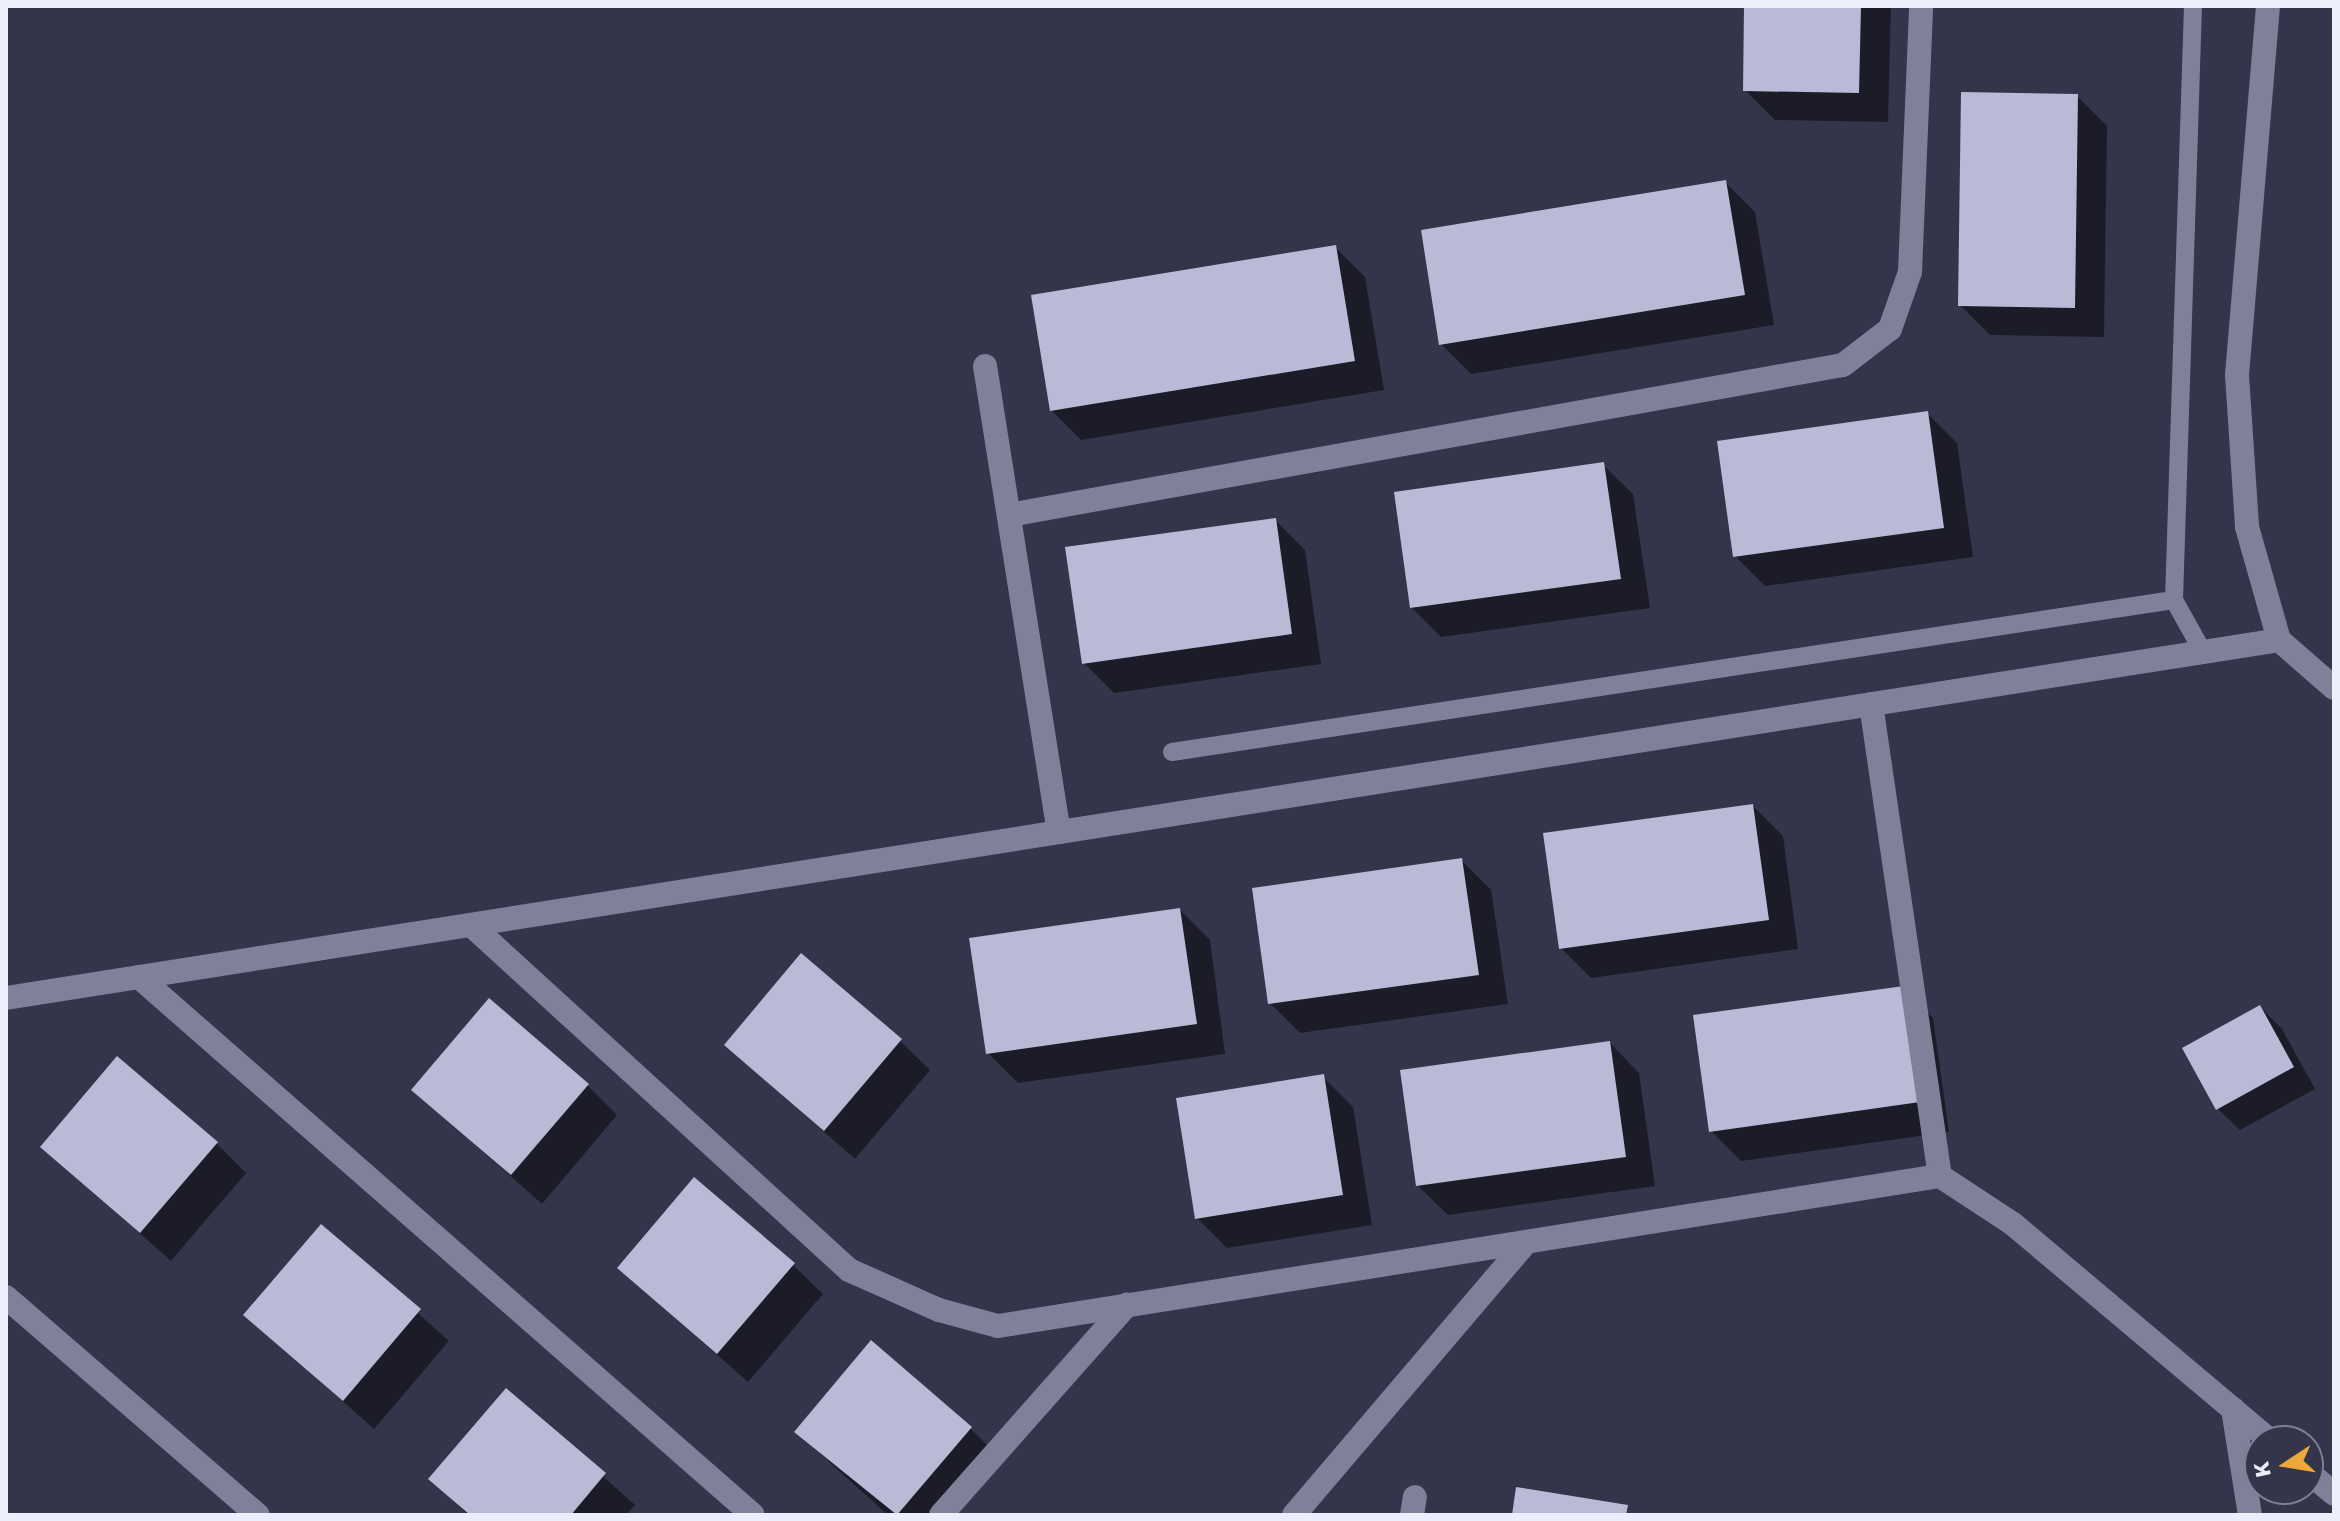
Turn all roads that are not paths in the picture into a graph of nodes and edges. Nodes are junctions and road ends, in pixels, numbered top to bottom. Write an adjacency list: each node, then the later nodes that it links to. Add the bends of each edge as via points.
1 (1921, 6): 5 (street, via 1910,272 1890,329 1843,365)
2 (2193, 6): 6 (lane)
3 (2268, 6): 7 (street, via 2237,375 2247,527)
4 (985, 366): 5 (street)
5 (1009, 515): 12 (street)
6 (2174, 600): 8 (lane); 11 (lane)
7 (2279, 640): 8 (street); 9 (street)
8 (2203, 652): 10 (street)
9 (2334, 688)
10 (1871, 704): 12 (street); 16 (street)
11 (1172, 752)
12 (1059, 832): 13 (street)
13 (471, 925): 14 (street); 19 (street, via 849,1270 998,1326)
14 (139, 977): 15 (street); 23 (street)
15 (6, 998)
16 (1940, 1176): 17 (street); 20 (street, via 2013,1224)
17 (1526, 1242): 19 (street); 25 (street)
18 (6, 1297): 22 (street)
19 (1127, 1305): 24 (street)
20 (2233, 1409): 21 (street); 26 (street)
21 (2252, 1425)
22 (258, 1515)
23 (753, 1515)
24 (941, 1515)
25 (1294, 1515)
26 (2250, 1515)

